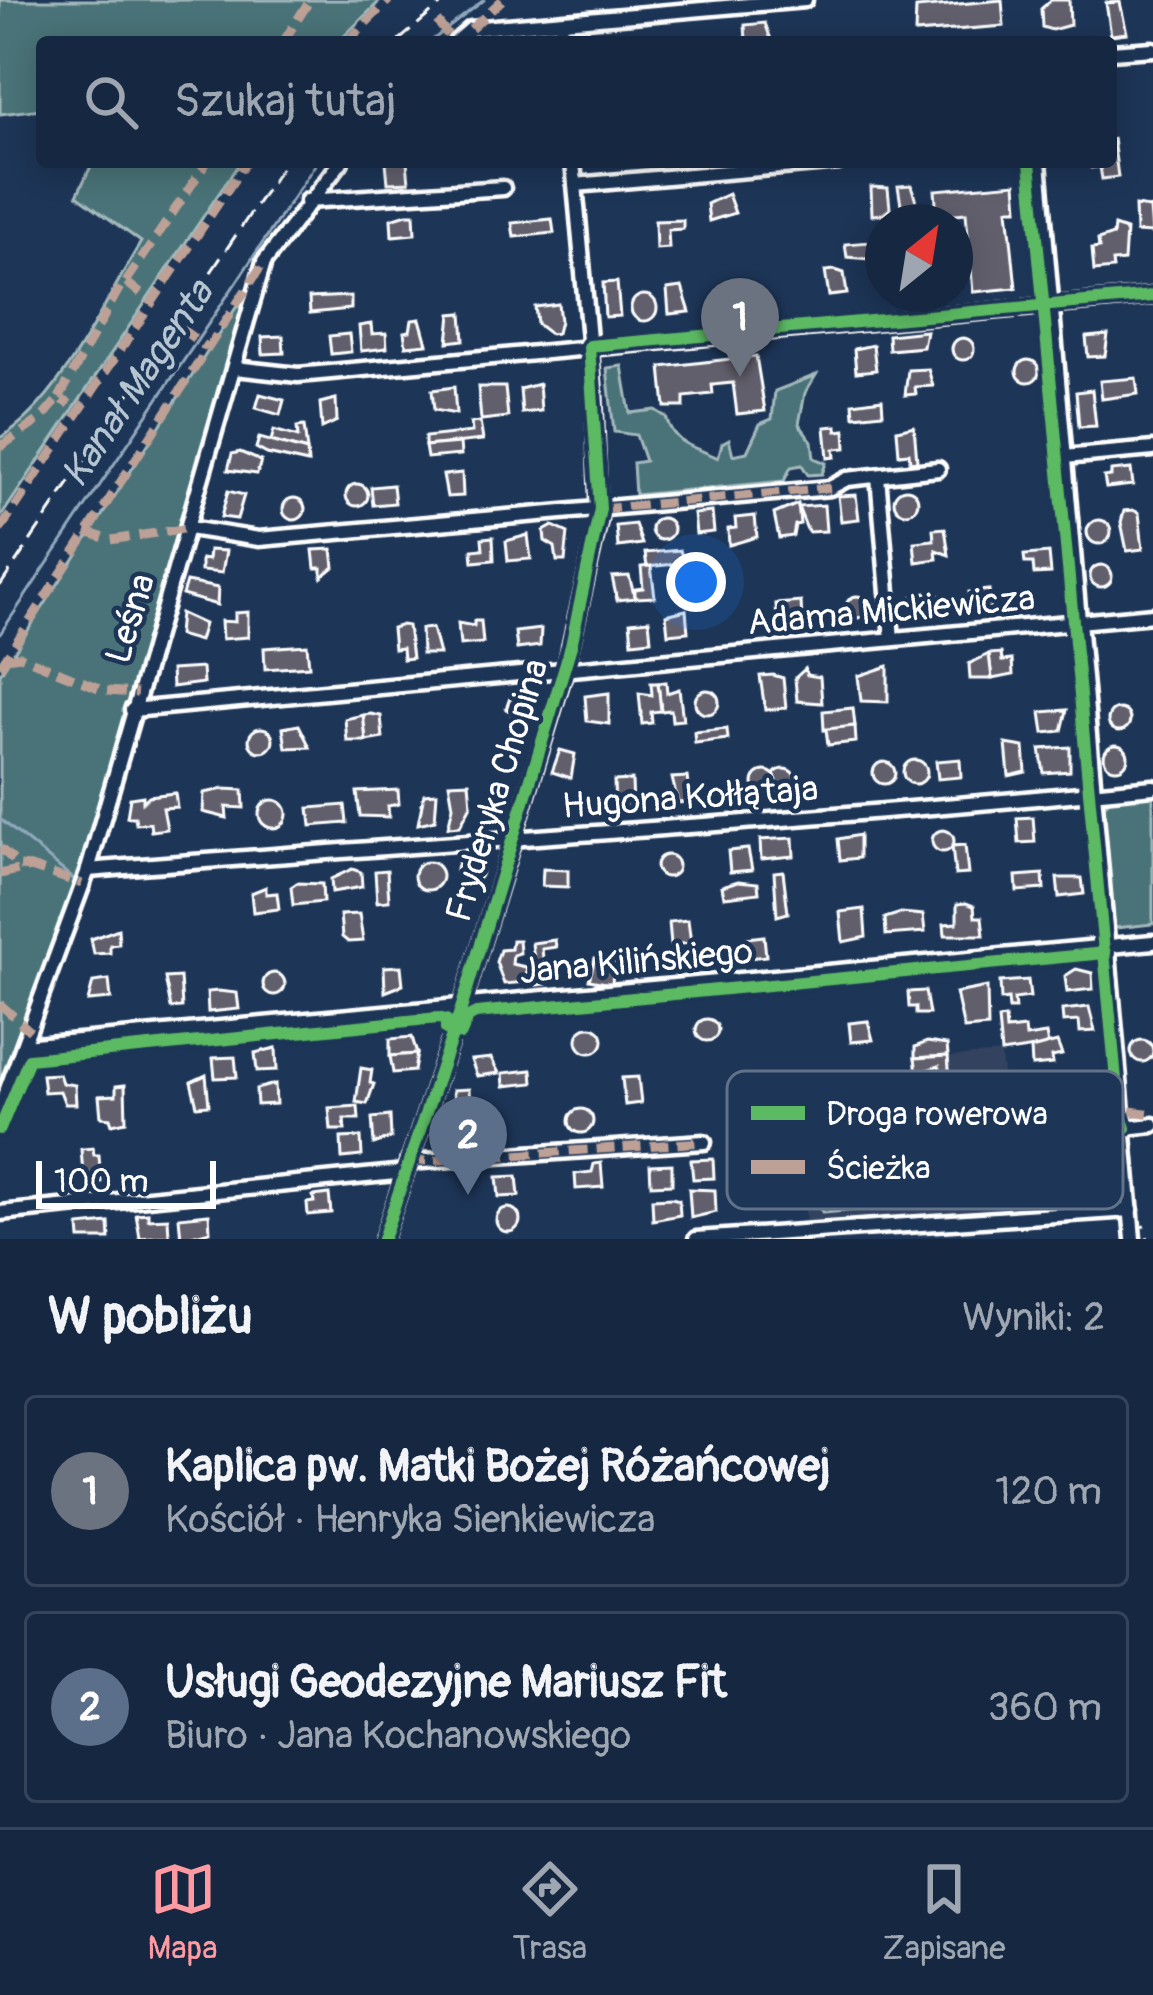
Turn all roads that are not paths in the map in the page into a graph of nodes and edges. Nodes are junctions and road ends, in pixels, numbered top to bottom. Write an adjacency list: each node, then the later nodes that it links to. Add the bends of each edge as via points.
1 (805, 0): 2 (street)
2 (561, 22): 3 (street); 4 (street)
3 (463, 36)
4 (562, 36)
5 (1153, 49): 6 (street)
6 (1117, 52)
7 (336, 168): 13 (street, Leśna)
8 (574, 168): 11 (street, Fryderyka Chopina)
9 (770, 168): 11 (street)
10 (1040, 168): 15 (street)
11 (575, 185): 16 (street, Fryderyka Chopina)
12 (502, 188): 13 (street)
13 (305, 202): 17 (street, Leśna, via 264,262)
14 (1153, 296): 15 (street)
15 (1050, 304): 16 (street); 19 (street)
16 (589, 346): 17 (street, via 298,375); 22 (street, Fryderyka Chopina)
17 (235, 368): 23 (street, Leśna)
18 (1153, 448): 19 (street)
19 (1064, 457): 25 (street)
20 (938, 470): 21 (street)
21 (878, 476): 22 (street, via 830,488); 26 (street)
22 (600, 509): 23 (street, via 260,539); 27 (street, Fryderyka Chopina)
23 (189, 528): 28 (street, Leśna)
24 (1153, 615): 25 (street, Adama Mickiewicza)
25 (1078, 622): 26 (street, Adama Mickiewicza); 30 (street)
26 (892, 639): 27 (street, Adama Mickiewicza)
27 (565, 670): 28 (street, Adama Mickiewicza); 31 (street, Fryderyka Chopina)
28 (132, 710): 32 (street, Leśna)
29 (1153, 787): 30 (street, Hugona Kołłątaja)
30 (1094, 790): 31 (street, Hugona Kołłątaja); 34 (street)
31 (514, 837): 32 (street, Hugona Kołłątaja); 35 (street, Fryderyka Chopina)
32 (88, 869): 36 (street, Leśna)
33 (1153, 942): 34 (street, Jana Kilińskiego)
34 (1110, 946): 35 (street, Jana Kilińskiego); 37 (street)
35 (462, 1006): 36 (street, Jana Kilińskiego); 43 (street, Fryderyka Chopina)
36 (24, 1046): 39 (street, Leśna)
37 (1121, 1071)
38 (1123, 1094): 41 (street)
39 (0, 1108)
40 (1153, 1125): 41 (street)
41 (1126, 1128): 44 (street)
42 (704, 1142): 43 (street)
43 (407, 1167): 45 (street); 46 (street, Fryderyka Chopina)
44 (1131, 1210): 47 (street); 48 (street)
45 (0, 1214)
46 (383, 1239)
47 (696, 1239)
48 (1133, 1239)

